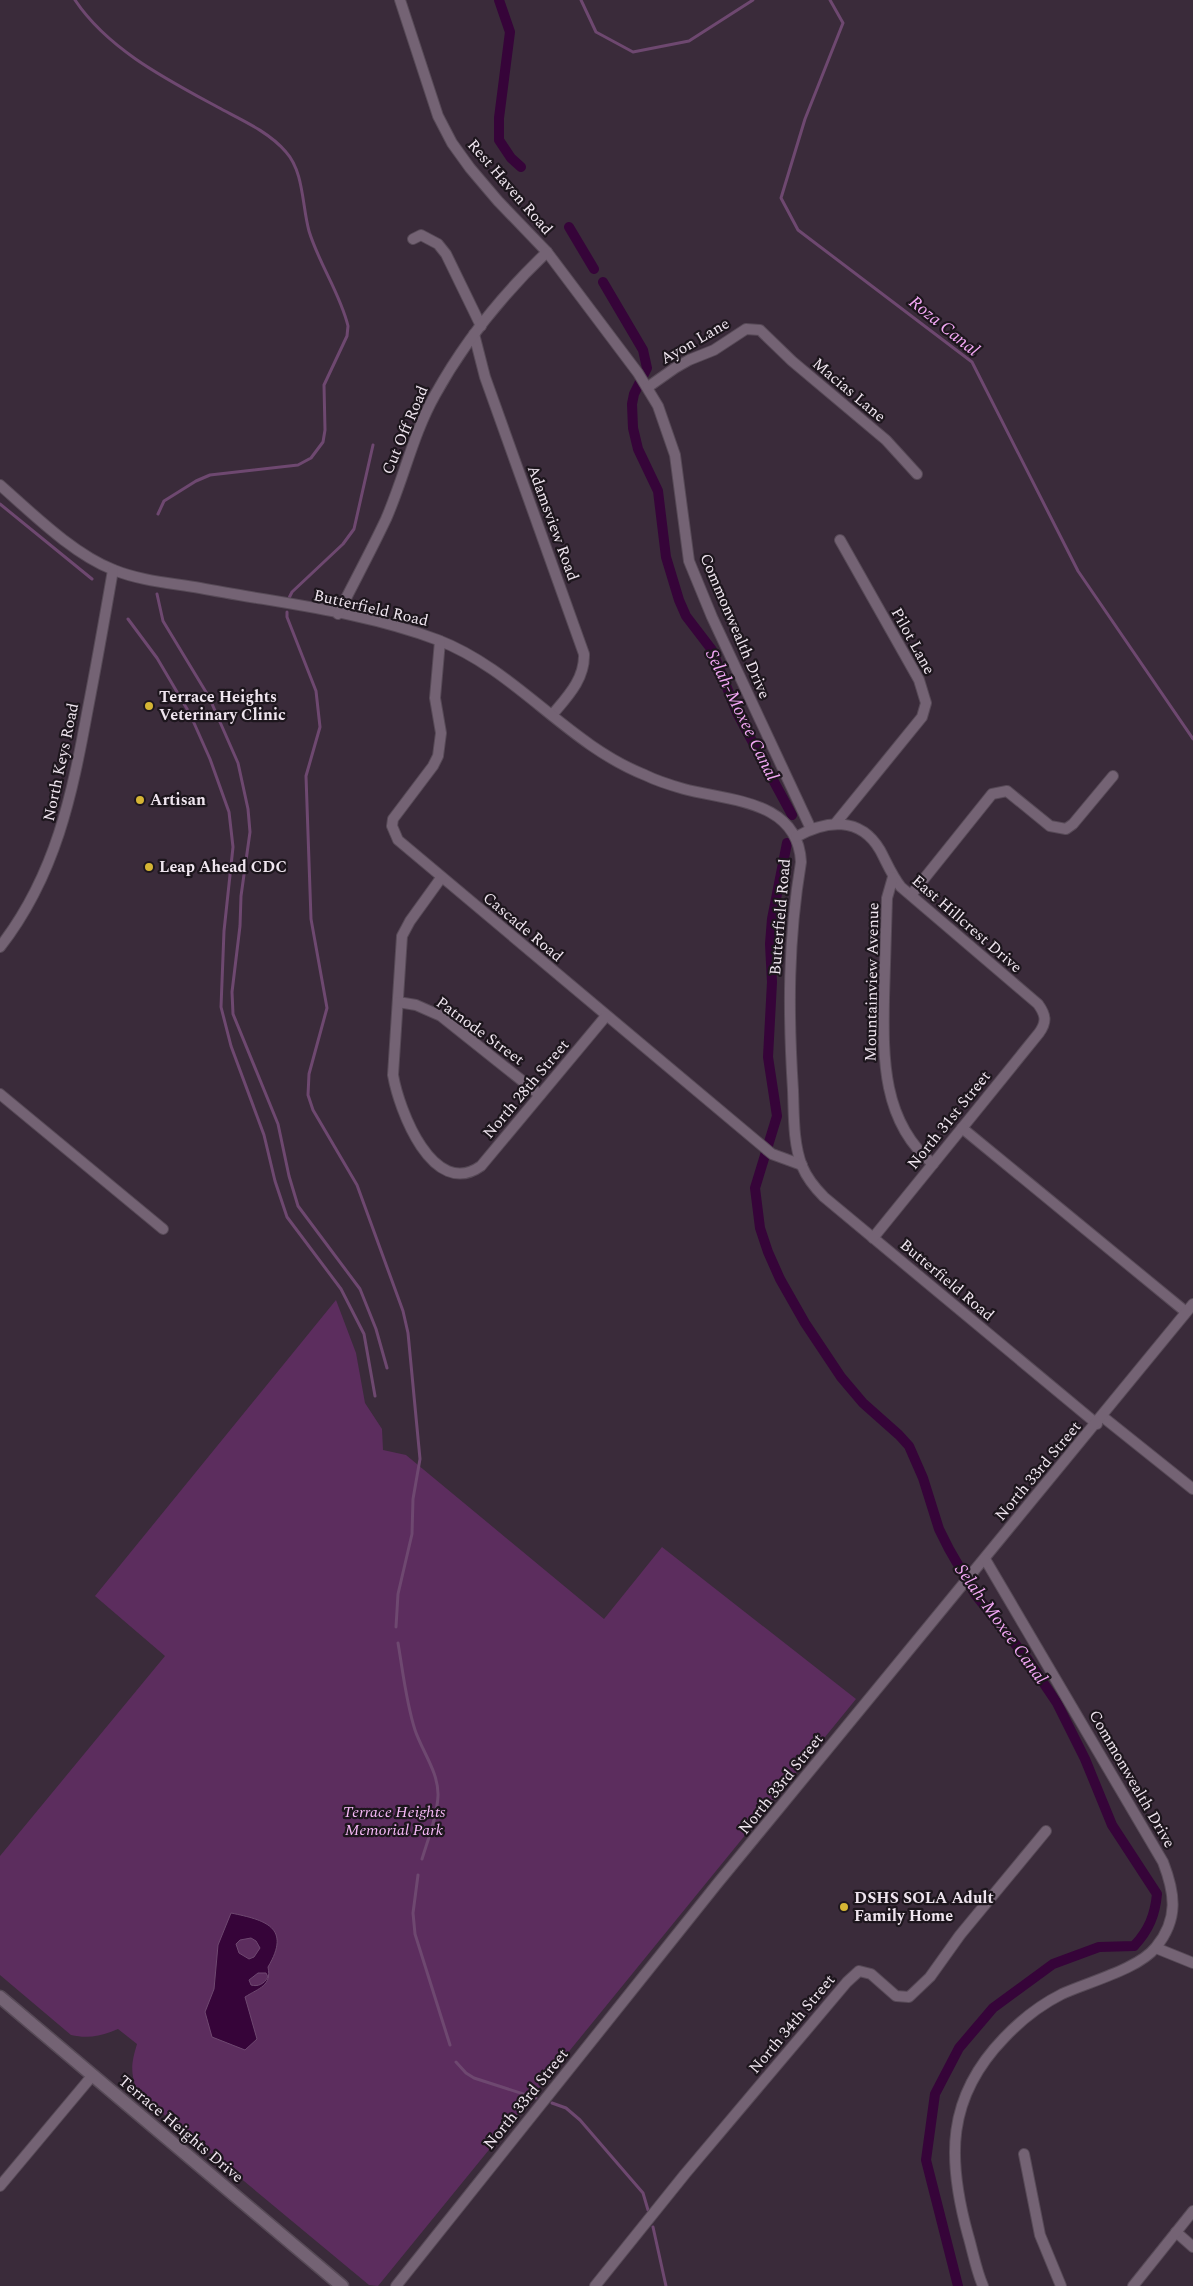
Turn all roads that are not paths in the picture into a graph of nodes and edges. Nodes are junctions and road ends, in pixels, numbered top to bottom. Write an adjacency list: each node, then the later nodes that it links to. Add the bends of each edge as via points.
1 (400, 0): 3 (street, Rest Haven Road, via 438,116 452,143 492,194)
2 (413, 239): 4 (street, via 421,235 438,244 446,254)
3 (546, 252): 4 (street, Cut Off Road); 7 (street, Commonwealth Drive)
4 (481, 326): 6 (street, Cut Off Road)
5 (760, 330): 7 (street, Ayon Lane, via 746,329 714,350 688,360); 8 (street, Macias Lane, via 886,440)
6 (474, 334): 12 (street, Cut Off Road, via 424,417 386,518); 14 (street, Adamsview Road, via 488,386 584,654 583,670 578,680)
7 (646, 385): 17 (street, Commonwealth Drive, via 658,406 675,455 689,561)
8 (917, 474)
9 (0, 485): 11 (street, Butterfield Road, via 78,549)
10 (840, 540): 16 (street, Pilot Lane, via 919,680 926,703 922,717)
11 (113, 570): 12 (street, Butterfield Road); 22 (street, North Keys Road, via 73,790 44,875 26,910)
12 (338, 614): 13 (street, Butterfield Road, via 400,627)
13 (440, 641): 14 (street, Butterfield Road, via 483,664); 20 (street, Cascade Road, via 435,698 441,733 438,756 398,811 392,826 402,845)
14 (552, 715): 18 (street, Butterfield Road, via 622,765 660,782 758,806 780,818)
15 (1113, 776): 21 (street, via 1066,829 1050,826 1008,791 992,794)
16 (835, 824): 17 (street, East Hillcrest Drive); 19 (street, East Hillcrest Drive, via 860,830 872,839)
17 (811, 829): 18 (street, East Hillcrest Drive)
18 (796, 837): 30 (street, Butterfield Road, via 801,862 790,942 790,1048 795,1128)
19 (893, 877): 21 (street, East Hillcrest Drive); 29 (street, Mountainview Avenue, via 887,898 884,1037 888,1092 904,1130)
20 (441, 878): 23 (street, via 402,936); 24 (street, Cascade Road)
21 (911, 895): 25 (street, East Hillcrest Drive, via 1038,1004)
22 (0, 947)
23 (398, 1002): 27 (street, Patnode Street, via 416,1005 440,1016); 27 (street, North 28th Street, via 393,1075 396,1094 419,1142 441,1168 452,1174 465,1175 481,1166)
24 (606, 1016): 27 (street, North 28th Street); 30 (street, Cascade Road, via 772,1154)
25 (1045, 1020): 28 (street, North 31st Street, via 1039,1033)
26 (0, 1094): 31 (street)
27 (540, 1095)
28 (962, 1128): 29 (street, North 31st Street); 33 (street)
29 (933, 1164): 32 (street, North 31st Street)
30 (802, 1165): 32 (street, Butterfield Road, via 819,1191)
31 (163, 1229)
32 (873, 1238): 34 (street, Butterfield Road)
33 (1190, 1308): 34 (street, North 33rd Street)
34 (1100, 1420): 35 (street, Butterfield Road); 36 (street, North 33rd Street)
35 (1193, 1489)
36 (985, 1559): 38 (street, Commonwealth Drive, via 1163,1862 1174,1895 1167,1930); 49 (street, North 33rd Street, via 717,1884)
37 (1046, 1831): 50 (street, North 34th Street, via 960,1935 930,1977 909,1997 896,1996 871,1974 859,1972 847,1982)
38 (1156, 1948): 39 (street); 51 (street, Commonwealth Drive, via 1138,1962 1060,1995 1036,2009 995,2047 966,2093 954,2138 954,2163 961,2211)
39 (1193, 1962)
40 (0, 1997): 41 (main road, Terrace Heights Drive)
41 (92, 2076): 43 (street); 48 (main road, Terrace Heights Drive)
42 (1024, 2154): 52 (street, via 1040,2235)
43 (4, 2173): 44 (street)
44 (0, 2186)
45 (1193, 2211): 46 (street)
46 (1176, 2232): 47 (street); 53 (street)
47 (1193, 2247)
48 (342, 2286)
49 (396, 2286)
50 (595, 2286)
51 (983, 2286)
52 (1060, 2286)
53 (1133, 2286)

